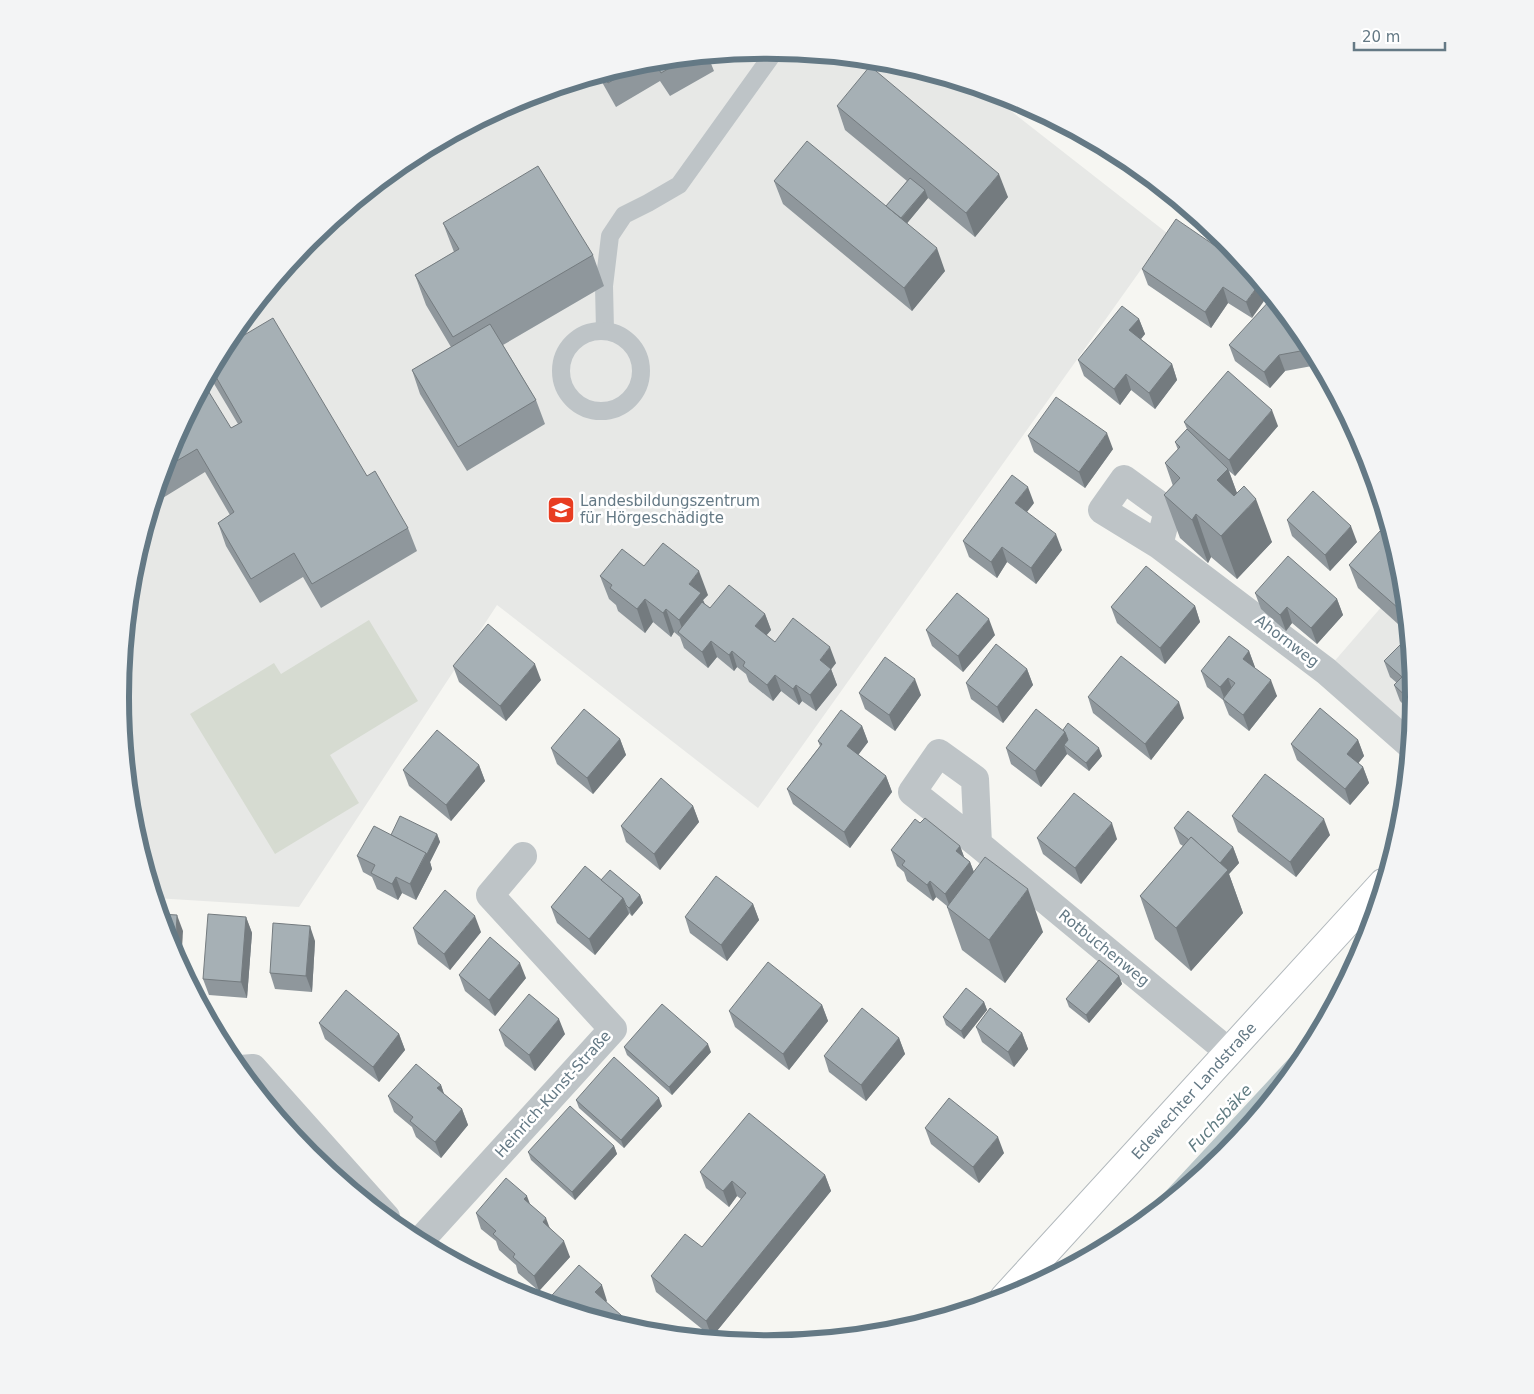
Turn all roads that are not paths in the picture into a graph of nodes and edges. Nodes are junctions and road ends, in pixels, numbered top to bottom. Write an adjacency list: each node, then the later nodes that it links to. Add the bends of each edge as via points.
1 (769, 59): 2 (lane, via 679,185 624,215 610,236 604,286)
2 (605, 330): 2 (lane, via 579,336 562,358 560,371 562,384 569,396 579,405 605,412 629,401 641,378 641,364 629,341)
3 (1159, 545): 4 (street, Ahornweg, via 1326,671)
4 (1404, 740)
5 (978, 844): 8 (street, Rotbuchenweg)
6 (523, 856): 11 (street, Heinrich-Kunst-Straße, via 490,895 613,1029)
7 (1373, 895): 8 (main road, Edewechter Landstraße)
8 (1229, 1052): 12 (main road, Edewechter Landstraße)
9 (248, 1068): 10 (street, via 253,1068)
10 (362, 1190)
11 (425, 1236)
12 (1016, 1284)

